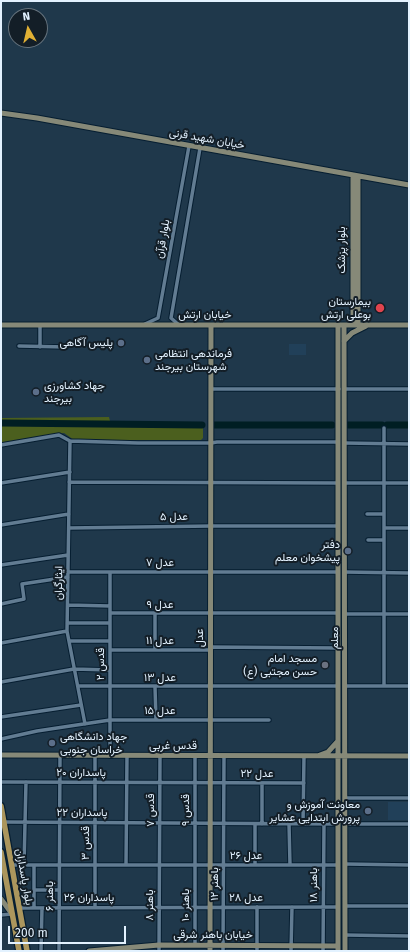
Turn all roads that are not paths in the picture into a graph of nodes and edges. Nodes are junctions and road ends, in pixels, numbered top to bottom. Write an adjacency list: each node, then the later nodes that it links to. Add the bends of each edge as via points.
1 (1, 113): 2 (main road, خیابان شهید قرنی)
2 (189, 146): 3 (main road, خیابان شهید قرنی); 7 (street, بلوار قرآن, via 158,318)
3 (200, 148): 4 (main road, خیابان شهید قرنی); 8 (street, بلوار قرآن, via 171,318)
4 (355, 176): 5 (main road, خیابان شهید قرنی); 11 (main road, بلوار پزشک)
5 (409, 186)
6 (40, 325): 7 (main road, خیابان ارتش); 14 (main road, خیابان ارتش); 17 (street)
7 (142, 325): 8 (main road, خیابان ارتش)
8 (179, 325): 9 (main road, خیابان ارتش)
9 (211, 325): 10 (main road, خیابان ارتش); 19 (main road, عدل)
10 (341, 325): 11 (main road, خیابان ارتش); 15 (main road, معلم); 20 (main road, معلم)
11 (356, 325): 12 (main road, خیابان ارتش)
12 (372, 325): 13 (main road, خیابان ارتش); 15 (main road, via 352,333)
13 (409, 325)
14 (1, 326)
15 (344, 341): 20 (main road, معلم)
16 (19, 346): 17 (street)
17 (40, 347): 18 (street)
18 (66, 347)
19 (211, 389): 20 (street); 24 (main road, عدل)
20 (342, 389): 21 (street); 25 (main road, معلم)
21 (409, 389)
22 (384, 428): 26 (street)
23 (70, 441): 24 (street); 28 (street, via 58,436); 29 (street, ایثارگران)
24 (211, 443): 25 (street); 31 (main road, عدل)
25 (341, 443): 26 (street); 33 (main road, معلم)
26 (384, 444): 27 (street); 34 (street)
27 (409, 444)
28 (1, 446)
29 (70, 472): 30 (street, ایثارگران); 32 (street)
30 (69, 482): 31 (street); 36 (street, ایثارگران)
31 (211, 482): 33 (street); 40 (main road, عدل)
32 (3, 483)
33 (341, 483): 34 (street); 41 (main road, معلم); 53 (main road, معلم)
34 (384, 483): 35 (street); 38 (street)
35 (409, 484)
36 (69, 514): 39 (street); 42 (street, ایثارگران)
37 (367, 514): 38 (street)
38 (384, 514): 43 (street)
39 (1, 525)
40 (211, 526): 41 (street, عدل ۵); 42 (street, عدل ۵); 51 (main road, عدل)
41 (338, 526): 52 (main road, معلم)
42 (69, 528): 47 (street, ایثارگران)
43 (384, 528): 44 (street); 46 (street)
44 (409, 528)
45 (368, 540): 46 (street)
46 (384, 540): 54 (street)
47 (68, 556): 48 (street); 49 (street, ایثارگران)
48 (1, 565)
49 (68, 572): 50 (street, عدل ۷); 56 (street, ایثارگران)
50 (110, 572): 51 (street, عدل ۷); 59 (street, قدس ۲)
51 (210, 572): 52 (street, عدل ۷); 62 (main road, عدل)
52 (338, 572): 63 (main road, معلم)
53 (344, 572): 54 (street); 64 (main road, معلم)
54 (384, 573): 55 (street); 65 (street)
55 (409, 573)
56 (68, 577): 57 (street, via 22,585 24,600); 58 (street, ایثارگران)
57 (1, 604)
58 (68, 605): 59 (street); 67 (street, ایثارگران)
59 (110, 606): 60 (street, قدس ۲)
60 (110, 613): 61 (street, عدل ۹); 68 (street, قدس ۲)
61 (155, 614): 62 (street, عدل ۹); 76 (street)
62 (210, 614): 63 (street, عدل ۹); 74 (main road, عدل)
63 (338, 614): 73 (main road, معلم)
64 (344, 614): 65 (street); 83 (main road, معلم)
65 (384, 614): 66 (street); 84 (street)
66 (409, 614)
67 (67, 624): 68 (street); 69 (street, ایثارگران)
68 (110, 624): 71 (street, قدس ۲)
69 (67, 632): 70 (street, ایثارگران); 72 (street)
70 (69, 641): 71 (street); 77 (street, ایثارگران)
71 (110, 641): 75 (street, قدس ۲)
72 (1, 643)
73 (338, 648): 74 (street, عدل ۱۱); 82 (main road, معلم)
74 (210, 649): 76 (street, عدل ۱۱); 81 (main road, عدل)
75 (110, 650): 76 (street, عدل ۱۱); 78 (street, قدس ۲)
76 (155, 650)
77 (74, 669): 78 (street); 79 (street); 80 (street, ایثارگران)
78 (110, 670): 86 (street, قدس ۲)
79 (1, 682)
80 (78, 686): 86 (street, عدل ۱۳); 88 (street, ایثارگران)
81 (210, 686): 82 (street, عدل ۱۳); 87 (street, عدل ۱۳); 92 (main road, عدل)
82 (338, 686): 96 (main road, معلم)
83 (345, 686): 84 (street); 109 (main road, معلم)
84 (384, 686): 85 (street)
85 (409, 686)
86 (110, 687): 87 (street, عدل ۱۳); 90 (street, قدس ۲)
87 (156, 687): 91 (street)
88 (81, 705): 89 (street); 94 (street, ایثارگران)
89 (1, 717)
90 (110, 720): 91 (street, عدل ۱۵); 94 (street, عدل ۱۵); 100 (street, قدس ۲)
91 (156, 720): 92 (street, عدل ۱۵)
92 (210, 720): 93 (street, عدل ۱۵); 104 (main road, عدل)
93 (269, 720)
94 (85, 724): 95 (street, عدل ۱۵)
95 (1, 739)
96 (338, 741): 107 (main road, via 328,752); 108 (main road, معلم)
97 (1, 755): 98 (main road, قدس غربی)
98 (60, 756): 99 (main road, قدس غربی); 113 (street, باهنر ۶)
99 (95, 756): 100 (main road, قدس غربی); 114 (street, قدس ۳)
100 (110, 756): 101 (main road, قدس غربی)
101 (127, 756): 102 (main road, قدس غربی); 115 (street)
102 (160, 756): 103 (main road, قدس غربی); 116 (street, قدس ۷)
103 (195, 756): 104 (main road, قدس غربی); 117 (street, قدس ۹)
104 (210, 756): 105 (main road, قدس غربی); 118 (main road, عدل)
105 (224, 756): 106 (main road, قدس غربی); 119 (street, باهنر ۱۲)
106 (304, 756): 107 (main road, قدس غربی); 121 (street)
107 (319, 756): 108 (main road, قدس غربی)
108 (338, 756): 109 (main road, قدس غربی); 139 (main road, معلم)
109 (345, 756): 110 (main road, قدس غربی); 122 (main road, معلم)
110 (409, 756)
111 (2, 782): 112 (street, پاسداران ۲۰)
112 (26, 782): 113 (street, پاسداران ۲۰); 126 (street)
113 (60, 782): 114 (street, پاسداران ۲۰); 127 (street, باهنر ۶)
114 (95, 782): 115 (street, پاسداران ۲۰); 128 (street, قدس ۳)
115 (127, 782): 116 (street, پاسداران ۲۰); 129 (street)
116 (160, 782): 117 (street, پاسداران ۲۰); 130 (street, قدس ۷)
117 (195, 783): 118 (street, عدل ۲۲); 131 (street, قدس ۹)
118 (210, 783): 119 (street, عدل ۲۲); 132 (main road, عدل)
119 (224, 783): 120 (street, عدل ۲۲); 133 (street, باهنر ۱۲)
120 (262, 783): 121 (street, عدل ۲۲); 135 (street)
121 (304, 783): 137 (street)
122 (345, 798): 123 (street); 140 (main road, معلم)
123 (409, 798)
124 (1, 806): 125 (main road, بلوار پاسداران)
125 (4, 822): 126 (street, پاسداران ۲۲); 145 (main road, بلوار پاسداران)
126 (25, 822): 127 (street, پاسداران ۲۲); 146 (street)
127 (60, 822): 128 (street, پاسداران ۲۲); 147 (street, باهنر ۶)
128 (95, 822): 129 (street, پاسداران ۲۲); 148 (street, قدس ۳)
129 (126, 823): 130 (street, پاسداران ۲۲); 149 (street)
130 (160, 823): 131 (street, پاسداران ۲۲); 150 (street, قدس ۷)
131 (195, 823): 132 (street, پاسداران ۲۲); 151 (street, قدس ۹)
132 (210, 824): 133 (street, پاسداران ۲۲); 152 (main road, عدل)
133 (224, 824): 134 (street, پاسداران ۲۲); 153 (street, باهنر ۱۲)
134 (255, 824): 135 (street, پاسداران ۲۲); 154 (street)
135 (262, 824): 136 (street, پاسداران ۲۲)
136 (289, 824): 137 (street, پاسداران ۲۲); 155 (street)
137 (303, 824): 138 (street, پاسداران ۲۲)
138 (324, 824): 139 (street, پاسداران ۲۲); 156 (street, باهنر ۱۸)
139 (338, 824): 157 (main road, معلم)
140 (345, 824): 141 (street); 144 (main road, معلم)
141 (409, 824)
142 (1, 852): 177 (main road, بلوار پاسداران)
143 (34, 864): 146 (street, عدل ۲۶); 147 (street, عدل ۲۶); 159 (street)
144 (345, 864): 158 (street); 162 (main road, معلم)
145 (12, 865): 146 (street, عدل ۲۶); 173 (main road, بلوار پاسداران)
146 (24, 865)
147 (59, 865): 148 (street, عدل ۲۶); 160 (street, باهنر ۶)
148 (95, 865): 149 (street, عدل ۲۶); 164 (street, قدس ۳)
149 (126, 865): 150 (street, عدل ۲۶)
150 (159, 865): 151 (street, عدل ۲۶); 165 (street, باهنر ۸)
151 (195, 865): 152 (street, عدل ۲۶); 166 (street, باهنر ۱۰)
152 (210, 865): 153 (street, عدل ۲۶); 167 (main road, عدل)
153 (224, 865): 154 (street, عدل ۲۶); 168 (street, باهنر ۱۲)
154 (255, 865): 155 (street, عدل ۲۶)
155 (290, 865): 156 (street, عدل ۲۶)
156 (323, 865): 157 (street, عدل ۲۶); 171 (street, باهنر ۱۸)
157 (338, 865): 172 (main road, معلم)
158 (409, 865)
159 (34, 890): 160 (street); 174 (street)
160 (59, 890): 176 (street, باهنر ۶)
161 (1, 899): 177 (main road)
162 (345, 906): 163 (street); 179 (main road, معلم)
163 (409, 906)
164 (95, 907): 165 (street, پاسداران ۲۶); 176 (street, پاسداران ۲۶)
165 (159, 907): 166 (street, پاسداران ۲۶); 184 (street, باهنر ۸)
166 (195, 907): 167 (street, عدل ۲۸); 181 (street, باهنر ۱۰)
167 (210, 907): 168 (street, عدل ۲۸); 182 (main road, عدل)
168 (224, 907): 169 (street, عدل ۲۸); 183 (street, باهنر ۱۲)
169 (257, 907): 170 (street, عدل ۲۸); 185 (street)
170 (292, 907): 171 (street, عدل ۲۸); 186 (street)
171 (323, 907): 172 (street, عدل ۲۸); 187 (street, باهنر ۱۸)
172 (338, 907): 188 (main road, معلم)
173 (19, 908): 174 (street, پاسداران ۲۶); 190 (main road, بلوار پاسداران)
174 (34, 908): 175 (street, پاسداران ۲۶)
175 (42, 908): 176 (street, پاسداران ۲۶); 191 (street)
176 (59, 908): 192 (street, باهنر ۶)
177 (12, 914): 178 (street); 189 (main road, بلوار پاسداران)
178 (1, 915)
179 (345, 935): 180 (street); 196 (main road, معلم)
180 (409, 936)
181 (195, 945): 182 (main road, خیابان باهنر شرقی); 184 (main road, خیابان باهنر شرقی)
182 (210, 945): 183 (main road, خیابان باهنر شرقی); 194 (main road, عدل)
183 (223, 945): 185 (main road, خیابان باهنر شرقی); 195 (street, باهنر ۱۲)
184 (159, 948): 193 (main road, خیابان باهنر شرقی)
185 (257, 948): 186 (main road, خیابان باهنر شرقی)
186 (291, 948): 187 (main road, خیابان باهنر شرقی)
187 (323, 948): 188 (main road, خیابان باهنر شرقی)
188 (338, 948)
189 (18, 951)
190 (27, 951)
191 (41, 951)
192 (59, 951)
193 (89, 951)
194 (210, 951)
195 (223, 951)
196 (345, 951)

